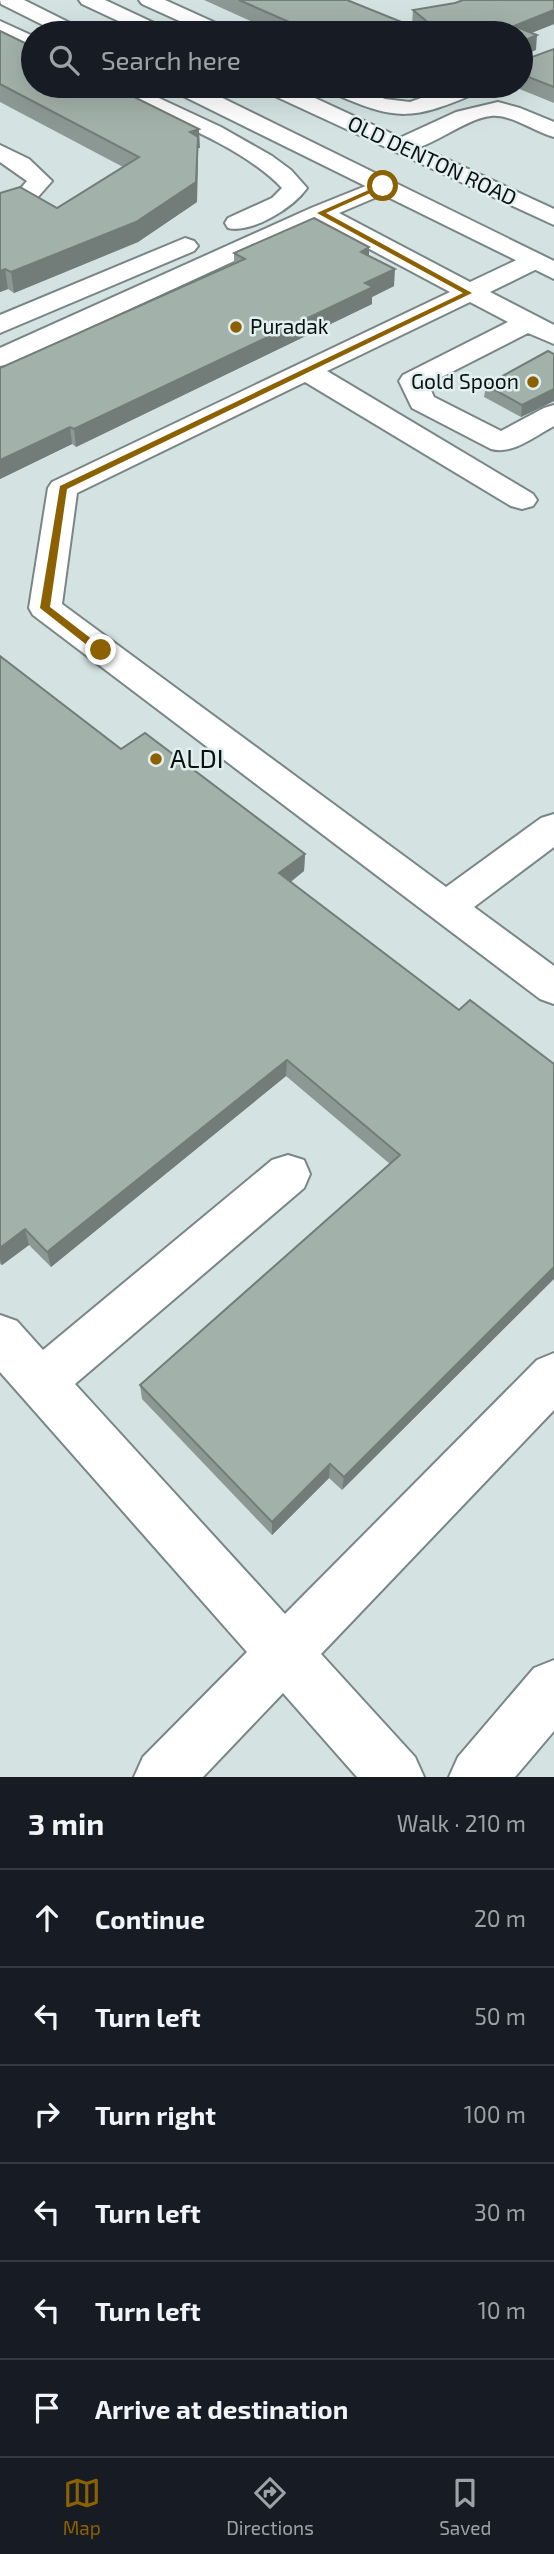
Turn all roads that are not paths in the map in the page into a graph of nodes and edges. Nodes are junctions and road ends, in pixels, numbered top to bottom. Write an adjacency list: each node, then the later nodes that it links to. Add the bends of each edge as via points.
1 (9, 0): 4 (main road)
2 (89, 0): 5 (main road)
3 (149, 0): 6 (main road)
4 (51, 21)
5 (134, 21)
6 (195, 21)
7 (0, 27): 8 (main road)
8 (21, 38)
9 (140, 98): 24 (main road, via 259,158 287,176 295,188 281,203)
10 (205, 98): 17 (main road, OLD DENTON ROAD)
11 (298, 98): 15 (main road, OLD DENTON ROAD)
12 (363, 98): 13 (main road, via 378,105 420,108)
13 (444, 98)
14 (554, 130): 15 (main road, via 494,108)
15 (401, 146): 20 (main road, OLD DENTON ROAD)
16 (0, 152): 18 (main road, via 40,181 29,193)
17 (383, 186): 19 (main road); 21 (main road, OLD DENTON ROAD)
18 (0, 205)
19 (320, 213): 22 (main road); 26 (main road)
20 (554, 218)
21 (547, 261): 22 (main road)
22 (469, 293): 23 (main road); 27 (main road)
23 (527, 323): 25 (main road); 28 (main road, via 413,381 422,402 500,443)
24 (0, 325)
25 (554, 337)
26 (0, 358)
27 (307, 371): 29 (main road); 31 (main road, via 63,488 45,608)
28 (554, 414)
29 (522, 500)
30 (554, 828): 31 (main road)
31 (446, 908): 32 (main road)
32 (552, 984)
33 (288, 1174): 36 (main road)
34 (0, 1336): 36 (main road)
35 (554, 1376): 37 (main road)
36 (41, 1382): 37 (main road)
37 (284, 1653): 39 (main road); 40 (main road)
38 (554, 1688): 41 (main road)
39 (163, 1777)
40 (395, 1777)
41 (478, 1777)

